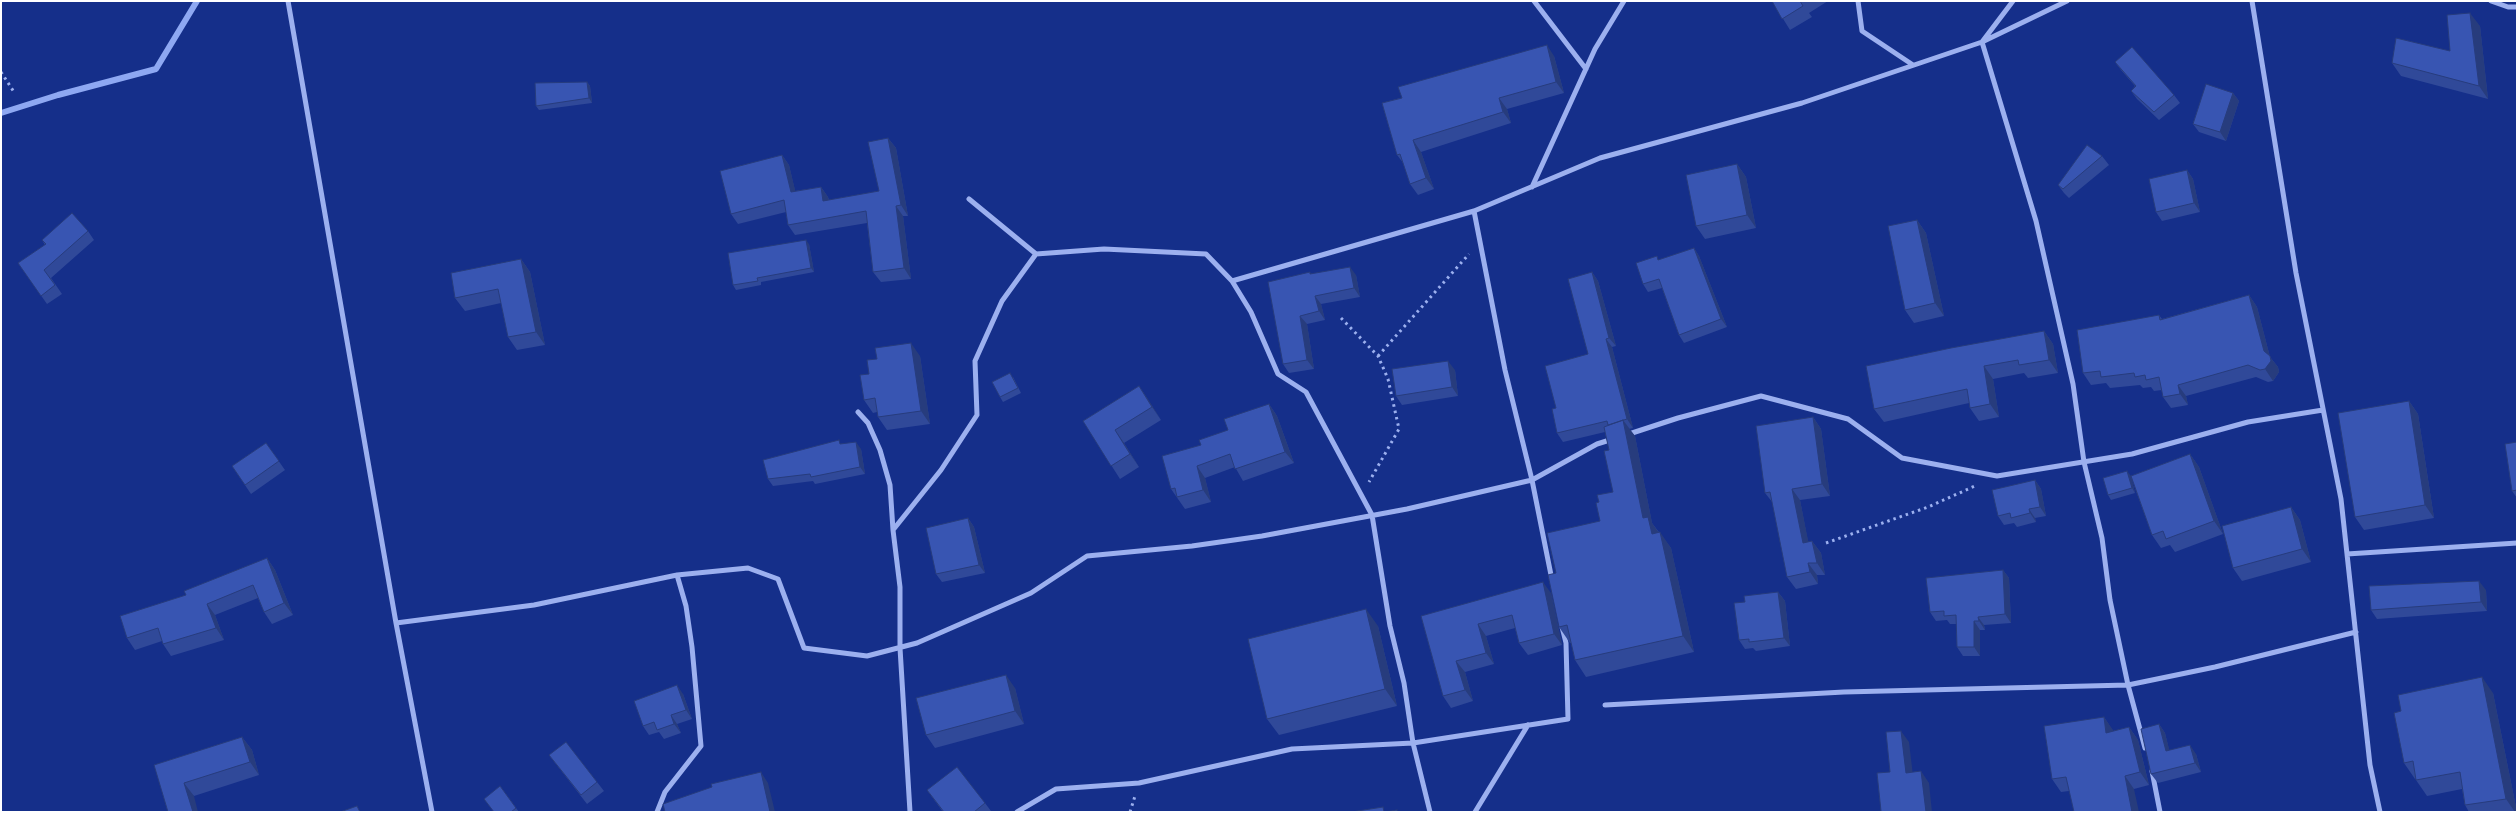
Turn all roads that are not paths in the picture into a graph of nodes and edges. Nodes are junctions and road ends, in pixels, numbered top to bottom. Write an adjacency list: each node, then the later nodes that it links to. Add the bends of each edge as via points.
1 (288, 1): 28 (street)
2 (1534, 1): 12 (street)
3 (1624, 1): 12 (street)
4 (1858, 1): 11 (street, via 1862,31)
5 (2013, 1): 10 (street)
6 (2067, 1): 10 (street)
7 (2252, 1): 18 (street, via 2296,273)
8 (2491, 1): 9 (street)
9 (2517, 7)
10 (1982, 42): 11 (street); 20 (street, via 2036,221 2073,384)
11 (1913, 65): 13 (street, via 1802,103 1600,158)
12 (1586, 69): 13 (street)
13 (1531, 187): 15 (street)
14 (968, 200): 16 (street)
15 (1474, 211): 17 (street); 21 (street, via 1505,370)
16 (1036, 254): 17 (street, via 1104,249 1206,254); 23 (street, via 1002,300 975,361 977,415 941,470)
17 (1232, 281): 22 (street, via 1251,312 1278,374 1306,392)
18 (2323, 410): 20 (street, via 2248,422 2132,454); 25 (street)
19 (858, 412): 23 (street, via 868,423 880,450 890,485)
20 (2084, 462): 21 (street, via 1997,476 1902,458 1848,419 1761,396 1597,444); 32 (street, via 2102,538 2110,600)
21 (1532, 480): 22 (street); 27 (street)
22 (1372, 515): 31 (street, via 1201,545 1088,556 1031,593); 35 (street)
23 (893, 530): 31 (street, via 900,587)
24 (2517, 543): 25 (street)
25 (2347, 554): 30 (street)
26 (676, 575): 28 (street, via 534,605); 31 (street, via 748,568 778,579 804,648 868,656); 39 (street, via 686,606 691,639 701,746 665,792)
27 (1554, 587)
28 (396, 623): 38 (street)
29 (1562, 624): 34 (street, via 1566,643 1568,719)
30 (2356, 632): 32 (street); 45 (street, via 2370,765)
31 (900, 648): 40 (street)
32 (2128, 685): 33 (street, via 1844,692); 36 (street)
33 (1605, 705)
34 (1528, 725): 35 (street); 43 (street)
35 (1412, 743): 41 (street, via 1292,749 1139,783 1056,789); 42 (street)
36 (2146, 750)
37 (2149, 760): 44 (street)
38 (432, 812)
39 (658, 812)
40 (910, 812)
41 (1017, 812)
42 (1430, 812)
43 (1475, 812)
44 (2160, 812)
45 (2380, 812)

